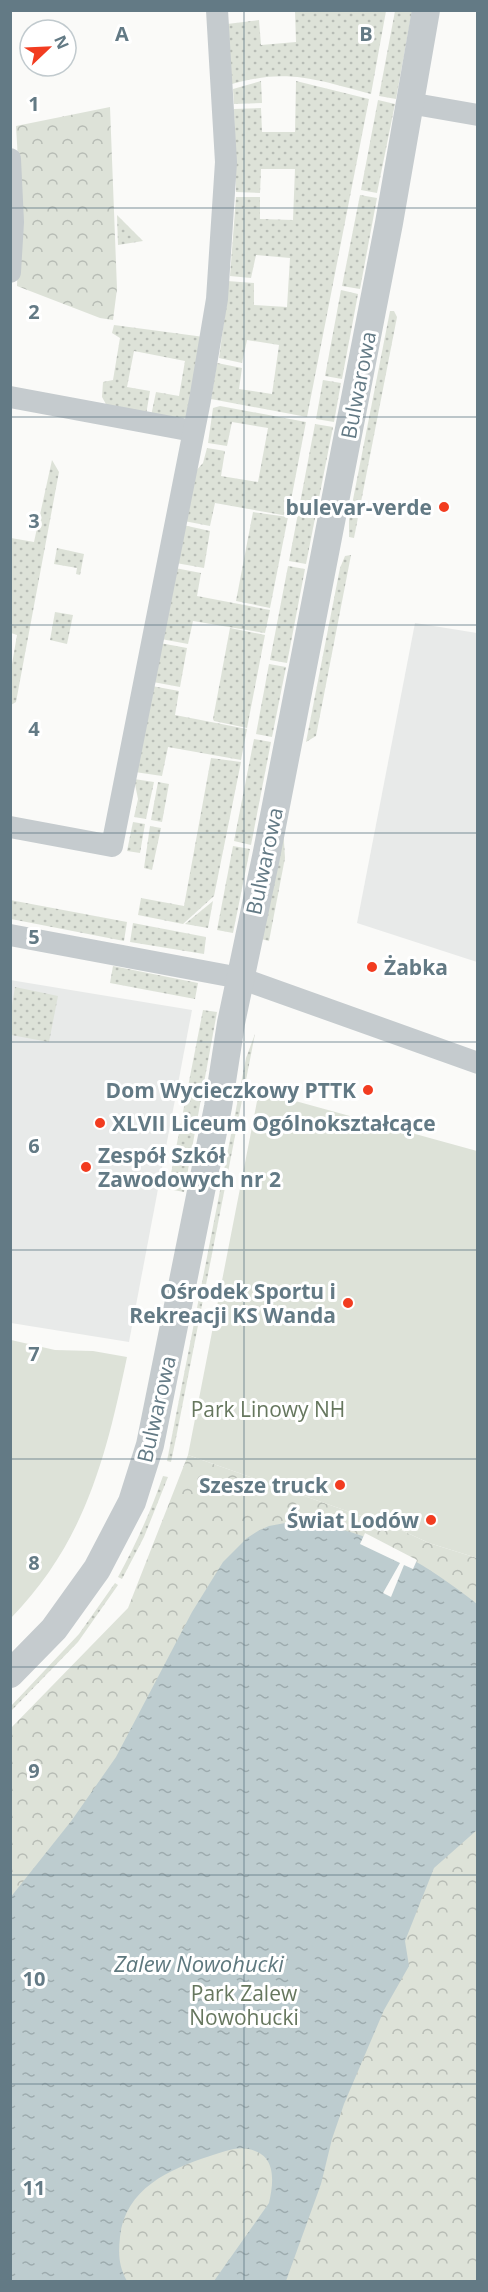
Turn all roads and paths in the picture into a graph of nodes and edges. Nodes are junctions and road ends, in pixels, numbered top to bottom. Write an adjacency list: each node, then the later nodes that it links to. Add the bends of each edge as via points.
1 (217, 10): 8 (street, via 225,133 222,243 212,335)
2 (426, 10): 3 (street, Bulwarowa)
3 (409, 103): 4 (street); 11 (street, Bulwarowa, via 389,223)
4 (477, 115)
5 (10, 159): 6 (street)
6 (10, 272)
7 (10, 397): 8 (street)
8 (194, 431): 9 (street, via 112,846)
9 (10, 827)
10 (10, 935): 11 (street)
11 (240, 978): 12 (street); 13 (street, Bulwarowa, via 200,1200 142,1474 122,1524 88,1583 54,1629)
12 (477, 1063)
13 (10, 1674)

